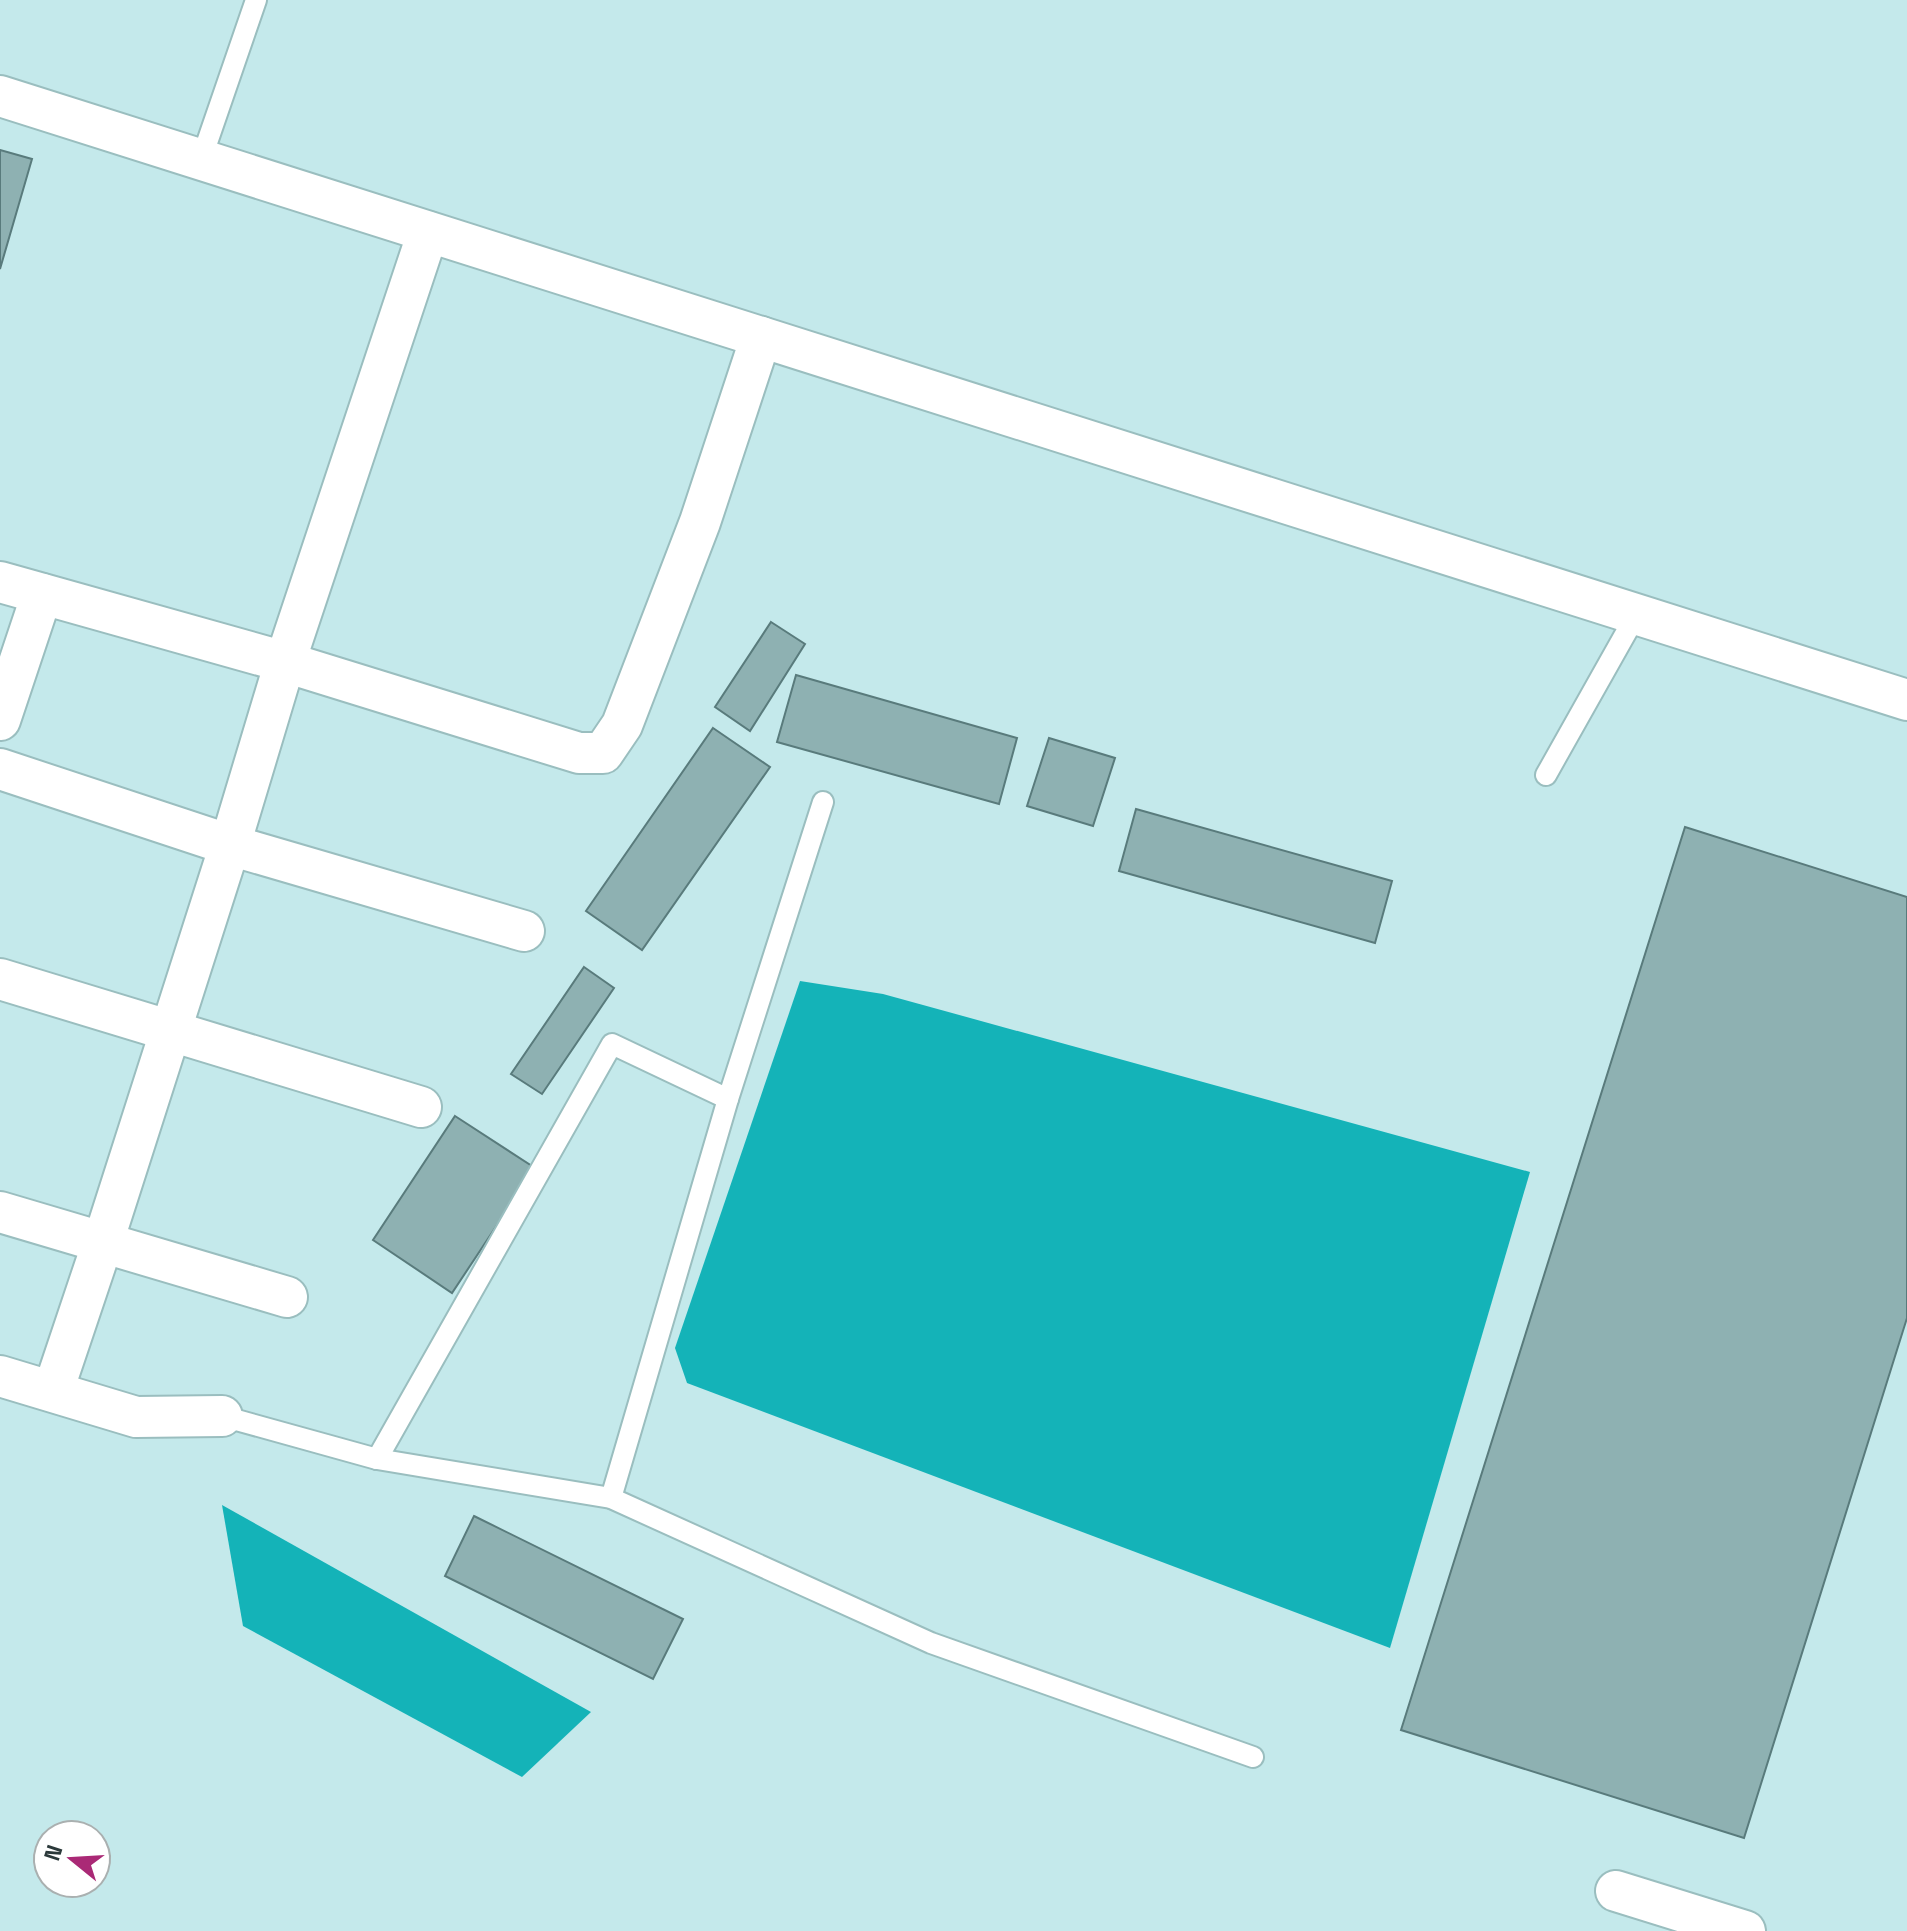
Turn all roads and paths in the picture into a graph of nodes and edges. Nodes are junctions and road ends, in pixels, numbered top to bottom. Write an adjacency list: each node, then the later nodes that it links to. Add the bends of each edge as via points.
1 (256, 0): 3 (lane)
2 (0, 96): 3 (street)
3 (201, 160): 4 (street)
4 (428, 232): 5 (street); 9 (street)
5 (761, 337): 8 (street); 9 (street, via 689,551 622,725 603,753 579,753)
6 (0, 582): 7 (street)
7 (42, 594): 9 (street); 11 (street)
8 (1636, 615): 10 (street); 13 (lane)
9 (285, 662): 15 (street)
10 (1907, 700)
11 (0, 720)
12 (0, 769): 15 (street)
13 (1546, 775)
14 (823, 802): 19 (lane)
15 (230, 845): 16 (street); 18 (street)
16 (524, 931)
17 (0, 979): 18 (street)
18 (169, 1032): 20 (street); 22 (street)
19 (728, 1099): 27 (lane, via 612,1044); 28 (lane)
20 (421, 1107)
21 (0, 1212): 22 (street)
22 (103, 1242): 23 (street); 25 (street)
23 (287, 1297)
24 (0, 1376): 25 (street)
25 (53, 1391): 26 (street, via 136,1417)
26 (222, 1416): 27 (lane)
27 (377, 1459): 28 (lane)
28 (611, 1498): 29 (lane, via 931,1643)
29 (1253, 1757)
30 (1616, 1891): 31 (street)
31 (1745, 1931)

